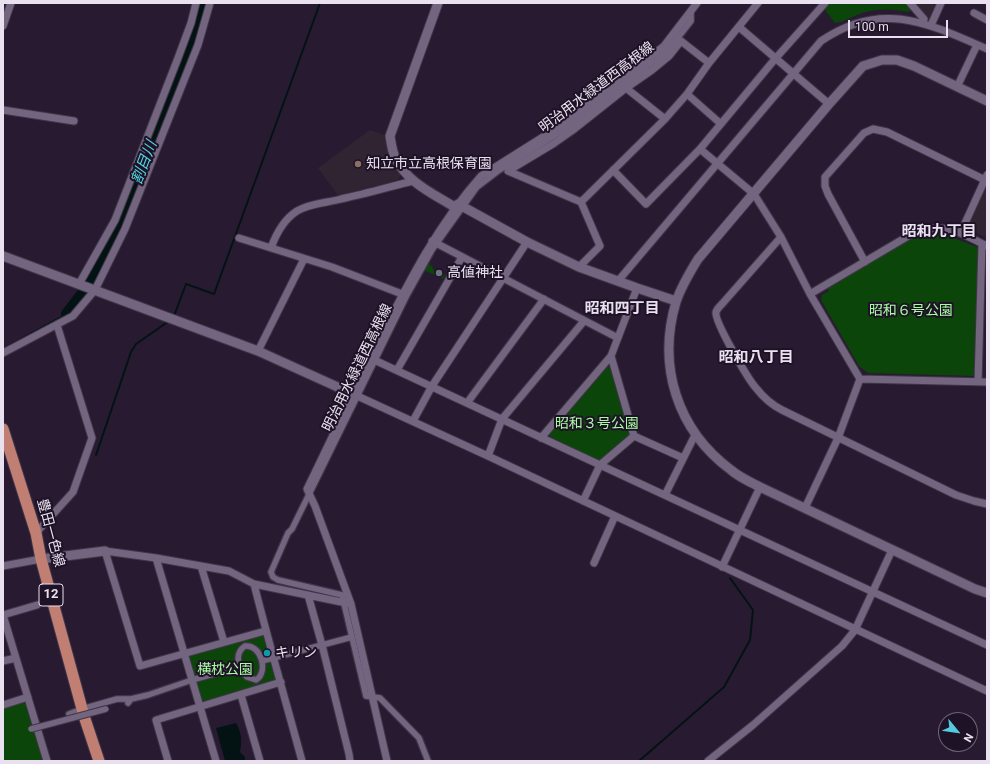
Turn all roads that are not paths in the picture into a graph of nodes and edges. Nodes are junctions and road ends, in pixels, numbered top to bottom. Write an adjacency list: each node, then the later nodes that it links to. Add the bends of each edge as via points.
1 (11, 3): 13 (street)
2 (196, 3): 51 (street, via 178,58 115,220)
3 (210, 3): 53 (street, via 198,46 126,229)
4 (438, 3): 33 (street, via 390,136 394,157)
5 (697, 3): 20 (street, via 664,46)
6 (758, 3): 14 (street)
7 (825, 3): 17 (street)
8 (910, 3): 12 (street)
9 (941, 3): 12 (street)
10 (974, 13): 11 (street)
11 (987, 20)
12 (928, 22): 15 (street); 19 (street, via 918,17 890,12 873,13 846,22 831,31)
13 (3, 26)
14 (739, 27): 17 (street); 18 (street)
15 (977, 45): 16 (street); 21 (street)
16 (987, 49)
17 (775, 59): 19 (street); 28 (street)
18 (710, 63): 20 (street, via 681,41 669,56 652,70); 22 (street)
19 (793, 74): 24 (street); 30 (street)
20 (623, 84): 26 (street); 35 (street, via 553,144 508,171); 36 (street, via 562,126 481,176)
21 (957, 87): 23 (street); 24 (street, via 914,66 897,60 882,60 863,66)
22 (687, 94): 26 (street); 28 (street)
23 (987, 101)
24 (829, 104): 34 (street)
25 (3, 110): 27 (street)
26 (665, 119): 31 (street)
27 (74, 121)
28 (721, 124): 29 (street)
29 (700, 149): 30 (street); 31 (street, via 646,204)
30 (718, 164): 34 (street); 50 (street)
31 (613, 170): 35 (street)
32 (986, 177): 37 (street); 47 (street, via 887,132 874,129 864,133 825,177 825,186)
33 (413, 181): 36 (street); 43 (street, via 311,205 298,211 289,217 276,233)
34 (754, 194): 39 (street); 57 (street, via 698,259)
35 (581, 202): 48 (street, via 600,246)
36 (459, 206): 40 (street); 41 (street)
37 (961, 232): 42 (street); 47 (street, via 941,228 924,230 910,235)
38 (239, 238): 43 (street)
39 (781, 238): 55 (street); 78 (street, via 722,304 716,312 717,319 755,388 770,403)
40 (434, 242): 45 (street); 54 (street); 64 (street, 明治用水緑道西高根線)
41 (527, 242): 48 (street); 49 (street)
42 (985, 245): 67 (street)
43 (271, 248): 46 (street)
44 (3, 256): 51 (street)
45 (462, 257): 49 (street); 65 (street)
46 (304, 259): 54 (street); 61 (street)
47 (865, 262): 55 (street)
48 (579, 267): 50 (street)
49 (503, 278): 56 (street); 69 (street)
50 (618, 281): 52 (street)
51 (82, 285): 53 (street)
52 (637, 288): 57 (street); 60 (street)
53 (95, 290): 59 (street, via 73,316); 61 (street)
54 (402, 294): 64 (street)
55 (810, 294): 66 (street)
56 (544, 299): 58 (street); 71 (street)
57 (676, 301): 75 (street, via 670,330 669,357 672,382 678,402)
58 (584, 321): 60 (street); 72 (street)
59 (57, 325): 62 (street); 90 (street, via 92,438 73,492)
60 (618, 338): 63 (street)
61 (258, 351): 70 (street)
62 (3, 354)
63 (611, 356): 76 (street); 77 (street)
64 (373, 359): 65 (street); 70 (street)
65 (397, 370): 69 (street)
66 (860, 379): 67 (street); 78 (street)
67 (978, 382): 68 (street)
68 (987, 382)
69 (432, 386): 71 (street); 73 (street)
70 (355, 395): 73 (street); 83 (street, via 307,489)
71 (467, 403): 72 (street)
72 (502, 419): 77 (street); 79 (street)
73 (413, 421): 79 (street)
74 (3, 430): 90 (main road, 豊田一色線 / 12)
75 (695, 435): 80 (street); 82 (street, via 731,471)
76 (634, 436): 80 (street); 81 (street)
77 (541, 438): 81 (street)
78 (838, 438): 86 (street, via 956,495); 87 (street)
79 (488, 456): 85 (street)
80 (683, 458): 84 (street)
81 (600, 465): 84 (street); 85 (street)
82 (760, 487): 87 (street); 89 (street)
83 (309, 494): 103 (street); 103 (street, via 271,572 278,580 342,595)
84 (665, 495): 89 (street)
85 (583, 501): 88 (street)
86 (987, 504)
87 (805, 508): 91 (street)
88 (615, 516): 95 (street); 98 (street)
89 (740, 529): 98 (street); 100 (street)
90 (36, 534): 93 (main road, 豊田一色線 / 12)
91 (892, 550): 100 (street); 101 (street)
92 (105, 552): 93 (street); 94 (street); 112 (street, via 140,666)
93 (41, 558): 96 (street); 126 (main road, 豊田一色線 / 12)
94 (156, 558): 97 (street); 112 (street)
95 (594, 563)
96 (3, 566)
97 (201, 566): 99 (street, via 228,571); 109 (street)
98 (722, 567): 106 (street)
99 (254, 584): 102 (street); 107 (street)
100 (873, 592): 106 (street); 111 (street)
101 (987, 593)
102 (308, 595): 103 (street); 110 (street)
103 (348, 604): 108 (street); 122 (street)
104 (37, 605): 105 (street)
105 (3, 615): 113 (street)
106 (855, 630): 120 (street); 139 (street, via 818,668)
107 (266, 631): 109 (street); 114 (street)
108 (352, 637): 110 (street); 122 (street, via 366,696)
109 (224, 642): 112 (street)
110 (322, 645): 114 (street); 136 (street)
111 (987, 645)
112 (184, 654): 118 (street)
113 (16, 658): 115 (street); 123 (street)
114 (274, 658): 116 (street); 119 (street)
115 (3, 661)
116 (262, 661): 117 (street, via 261,676 256,680 246,677); 117 (street, via 254,648 245,646 239,653)
117 (239, 667): 118 (street)
118 (192, 680): 125 (street); 126 (street, via 129,701 117,699)
119 (281, 682): 121 (street); 135 (street)
120 (987, 691)
121 (241, 694): 125 (street); 134 (street)
122 (373, 697): 137 (street); 138 (street, via 380,698 419,738)
123 (28, 698): 124 (street); 130 (street)
124 (3, 705)
125 (200, 706): 132 (street, via 156,720); 133 (street)
126 (82, 709): 128 (street); 131 (main road, 豊田一色線 / 12)
127 (106, 709): 129 (street, bridge)
128 (69, 714)
129 (31, 729)
130 (47, 761)
131 (99, 761)
132 (168, 761)
133 (216, 761)
134 (260, 761)
135 (302, 761)
136 (350, 761)
137 (387, 761)
138 (428, 761)
139 (708, 761)

